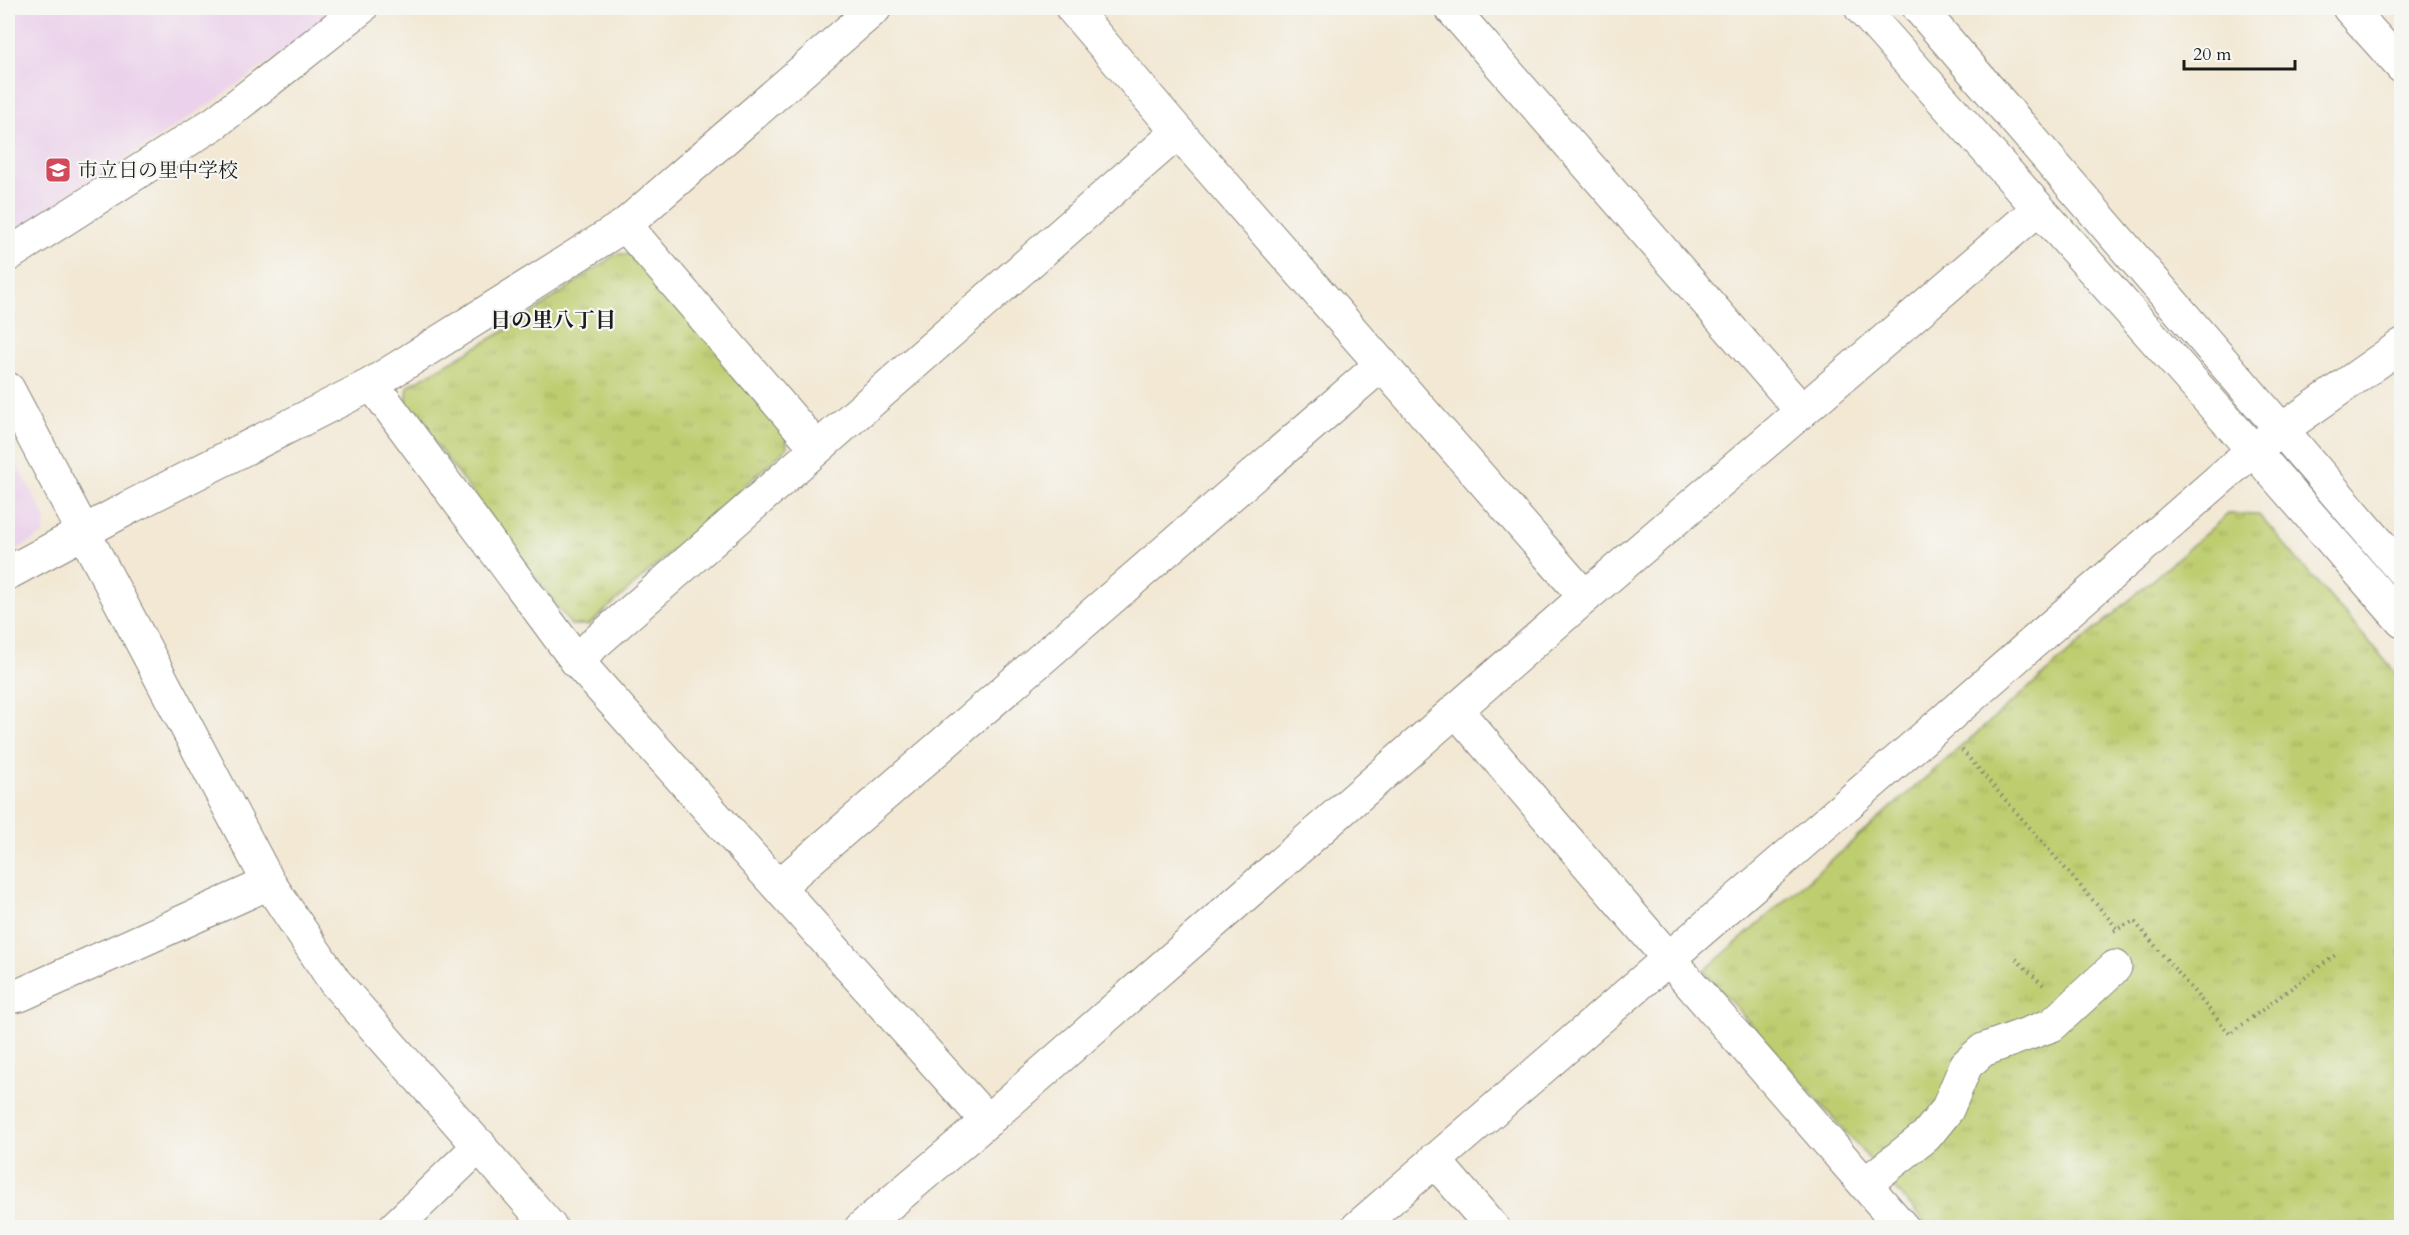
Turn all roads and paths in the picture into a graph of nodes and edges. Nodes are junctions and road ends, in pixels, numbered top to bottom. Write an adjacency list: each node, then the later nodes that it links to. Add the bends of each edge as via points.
1 (361, 8): 12 (street, via 216,122)
2 (875, 8): 11 (street)
3 (1072, 8): 9 (street)
4 (1451, 8): 17 (street)
5 (1861, 8): 10 (street)
6 (1919, 8): 18 (street)
7 (2349, 8): 8 (street)
8 (2402, 67)
9 (1178, 132): 14 (street); 19 (street)
10 (2038, 209): 17 (street); 20 (street)
11 (625, 225): 15 (street); 19 (street)
12 (8, 255)
13 (2402, 345): 18 (street)
14 (1382, 364): 24 (street); 30 (street)
15 (372, 384): 21 (street); 26 (street)
16 (8, 389): 21 (street)
17 (1801, 410): 24 (street)
18 (2281, 431): 20 (street); 22 (street)
19 (817, 448): 26 (street)
20 (2253, 450): 25 (street); 28 (street)
21 (83, 534): 23 (street); 29 (street)
22 (2402, 570)
23 (8, 573)
24 (1585, 597): 27 (street)
25 (2402, 621)
26 (576, 660): 30 (street)
27 (1456, 710): 34 (street); 39 (street)
28 (1940, 724): 31 (path); 34 (street)
29 (269, 883): 38 (street); 40 (street, via 335,982)
30 (779, 886): 39 (street)
31 (2117, 928): 32 (path); 33 (path, via 2134,921 2230,1034)
32 (2109, 936)
33 (2338, 953)
34 (1669, 959): 41 (street); 42 (street)
35 (2016, 959): 37 (path)
36 (2115, 968): 42 (street, via 2052,1025 1983,1050 1966,1065 1947,1110 1926,1136)
37 (2050, 992)
38 (8, 997)
39 (987, 1121): 45 (street)
40 (480, 1145): 43 (street); 44 (street)
41 (1434, 1160): 46 (street); 47 (street)
42 (1865, 1184): 48 (street)
43 (394, 1227)
44 (551, 1227)
45 (861, 1227)
46 (1357, 1227)
47 (1493, 1227)
48 (1903, 1227)

